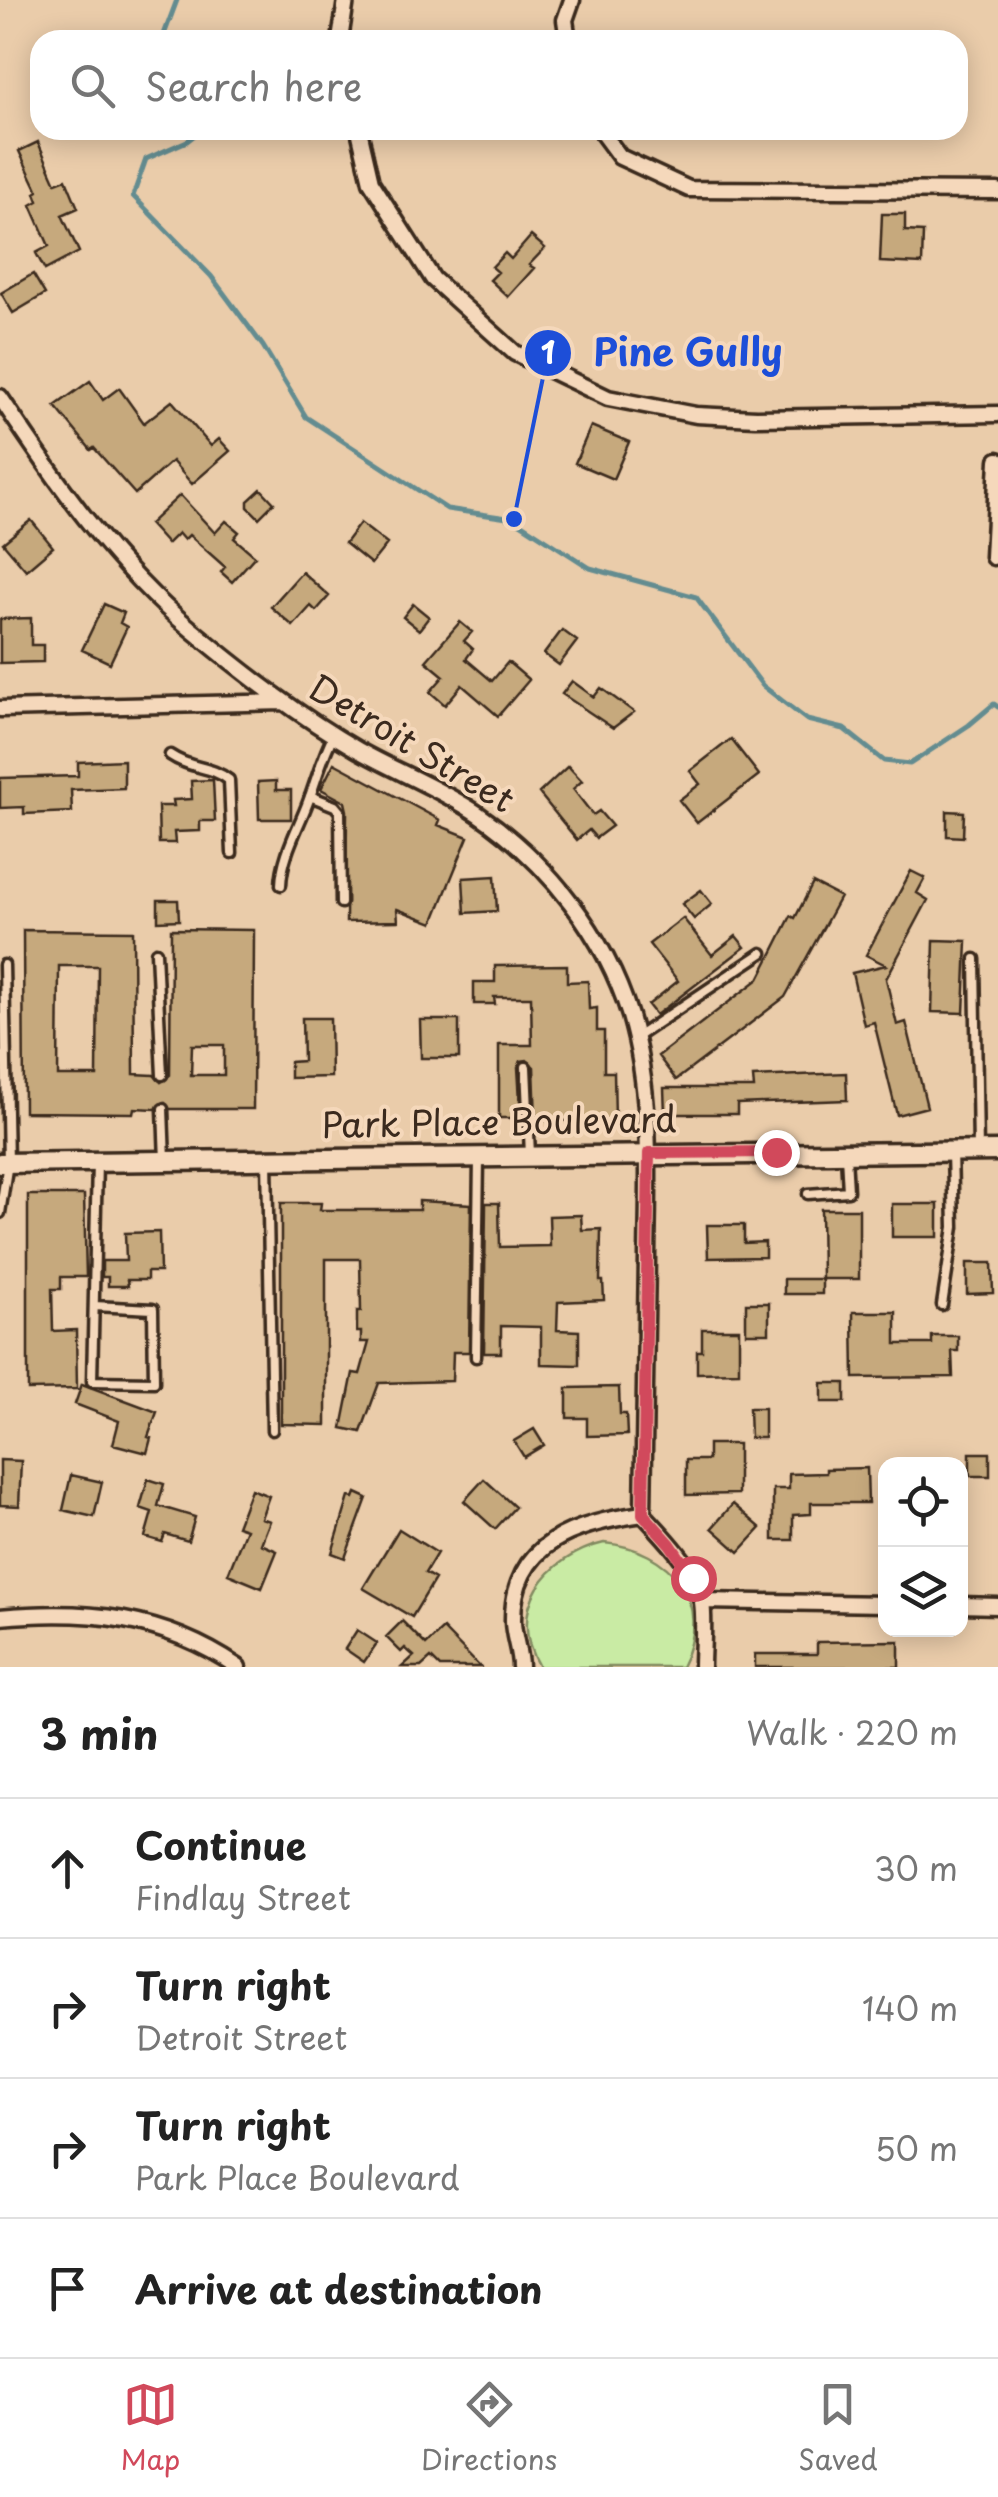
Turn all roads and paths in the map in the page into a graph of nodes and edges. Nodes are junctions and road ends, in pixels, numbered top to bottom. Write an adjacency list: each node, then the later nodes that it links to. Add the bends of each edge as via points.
1 (346, 0): 3 (street)
2 (572, 0): 4 (street)
3 (342, 30)
4 (566, 30)
5 (361, 140): 9 (street, via 372,182 433,279 515,354 608,398 696,415)
6 (607, 140): 7 (street, via 620,158 689,189)
7 (998, 192)
8 (0, 397): 12 (street, Detroit Street, via 88,523 139,579)
9 (998, 414)
10 (998, 460): 11 (street)
11 (993, 557)
12 (284, 702): 13 (street); 14 (street, Detroit Street)
13 (0, 710)
14 (334, 734): 16 (lane); 24 (street, Detroit Street, via 507,835 585,919 612,966)
15 (170, 755): 17 (lane, via 229,780)
16 (310, 796): 18 (lane, via 284,859); 19 (lane, via 340,812)
17 (232, 853)
18 (281, 885)
19 (341, 903)
20 (156, 952): 26 (lane)
21 (762, 953): 24 (lane)
22 (975, 959): 30 (lane)
23 (4, 965): 38 (lane)
24 (635, 1038): 32 (street, Detroit Street)
25 (526, 1066): 33 (lane)
26 (162, 1075)
27 (163, 1109): 36 (lane)
28 (846, 1151): 29 (street, Park Place Boulevard); 32 (street, Park Place Boulevard); 39 (lane, via 848,1191)
29 (952, 1152): 30 (street, Park Place Boulevard); 41 (lane, via 954,1227)
30 (978, 1152): 31 (street, Park Place Boulevard)
31 (998, 1152)
32 (649, 1153): 33 (street, Park Place Boulevard); 45 (street, Detroit Street)
33 (530, 1155): 34 (street, Park Place Boulevard)
34 (479, 1156): 35 (street, Park Place Boulevard); 43 (lane)
35 (267, 1159): 36 (street, Park Place Boulevard); 44 (lane)
36 (166, 1161): 37 (street, Park Place Boulevard)
37 (97, 1162): 38 (street, Park Place Boulevard); 42 (lane)
38 (4, 1163): 40 (lane)
39 (808, 1194)
40 (0, 1213)
41 (942, 1304)
42 (94, 1306): 42 (lane, via 92,1381 154,1382 154,1309)
43 (476, 1357)
44 (272, 1430)
45 (643, 1514): 46 (street, via 693,1578); 52 (street, via 565,1533 530,1561 520,1577 513,1622)
46 (702, 1601): 47 (street); 53 (street)
47 (878, 1604)
48 (968, 1605): 49 (street)
49 (998, 1606)
50 (0, 1618): 51 (street, via 90,1613 176,1634)
51 (238, 1667)
52 (520, 1667)
53 (702, 1667)

